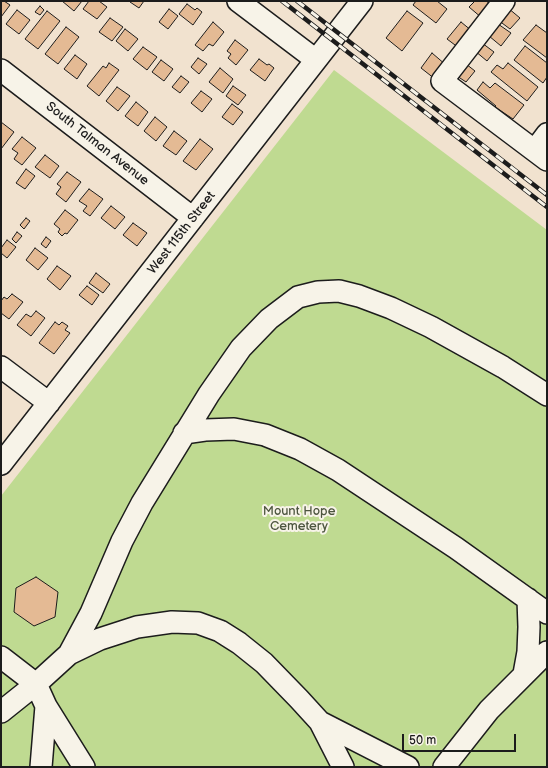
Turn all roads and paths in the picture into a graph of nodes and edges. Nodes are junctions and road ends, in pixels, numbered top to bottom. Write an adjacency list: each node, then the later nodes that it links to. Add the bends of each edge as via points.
1 (238, 1): 4 (street)
2 (362, 1): 4 (street, West 115th Street)
3 (504, 1): 6 (street, via 442,81)
4 (316, 60): 7 (street, West 115th Street)
5 (1, 70): 7 (street, South Talman Avenue)
6 (543, 148)
7 (193, 218): 10 (street, West 115th Street)
8 (1, 366): 10 (street)
9 (547, 395): 11 (street, via 503,367 391,308 339,291 318,292 298,296 269,318 241,348)
10 (49, 403): 12 (street, West 115th Street)
11 (184, 433): 13 (street, via 234,429 265,435 300,449 338,470); 16 (street, via 122,541 91,613)
12 (1, 464)
13 (528, 599): 14 (street); 18 (street, via 528,652)
14 (547, 613)
15 (547, 652): 18 (street)
16 (69, 654): 19 (street); 22 (street, via 100,639 136,627 172,622 198,624 220,631 264,663)
17 (1, 657): 19 (street)
18 (524, 674): 27 (street, via 489,710)
19 (36, 684): 20 (street); 21 (street)
20 (46, 706): 23 (street); 24 (street)
21 (1, 712)
22 (320, 722): 25 (street); 26 (street)
23 (41, 767)
24 (84, 767)
25 (343, 767)
26 (408, 767)
27 (444, 767)

